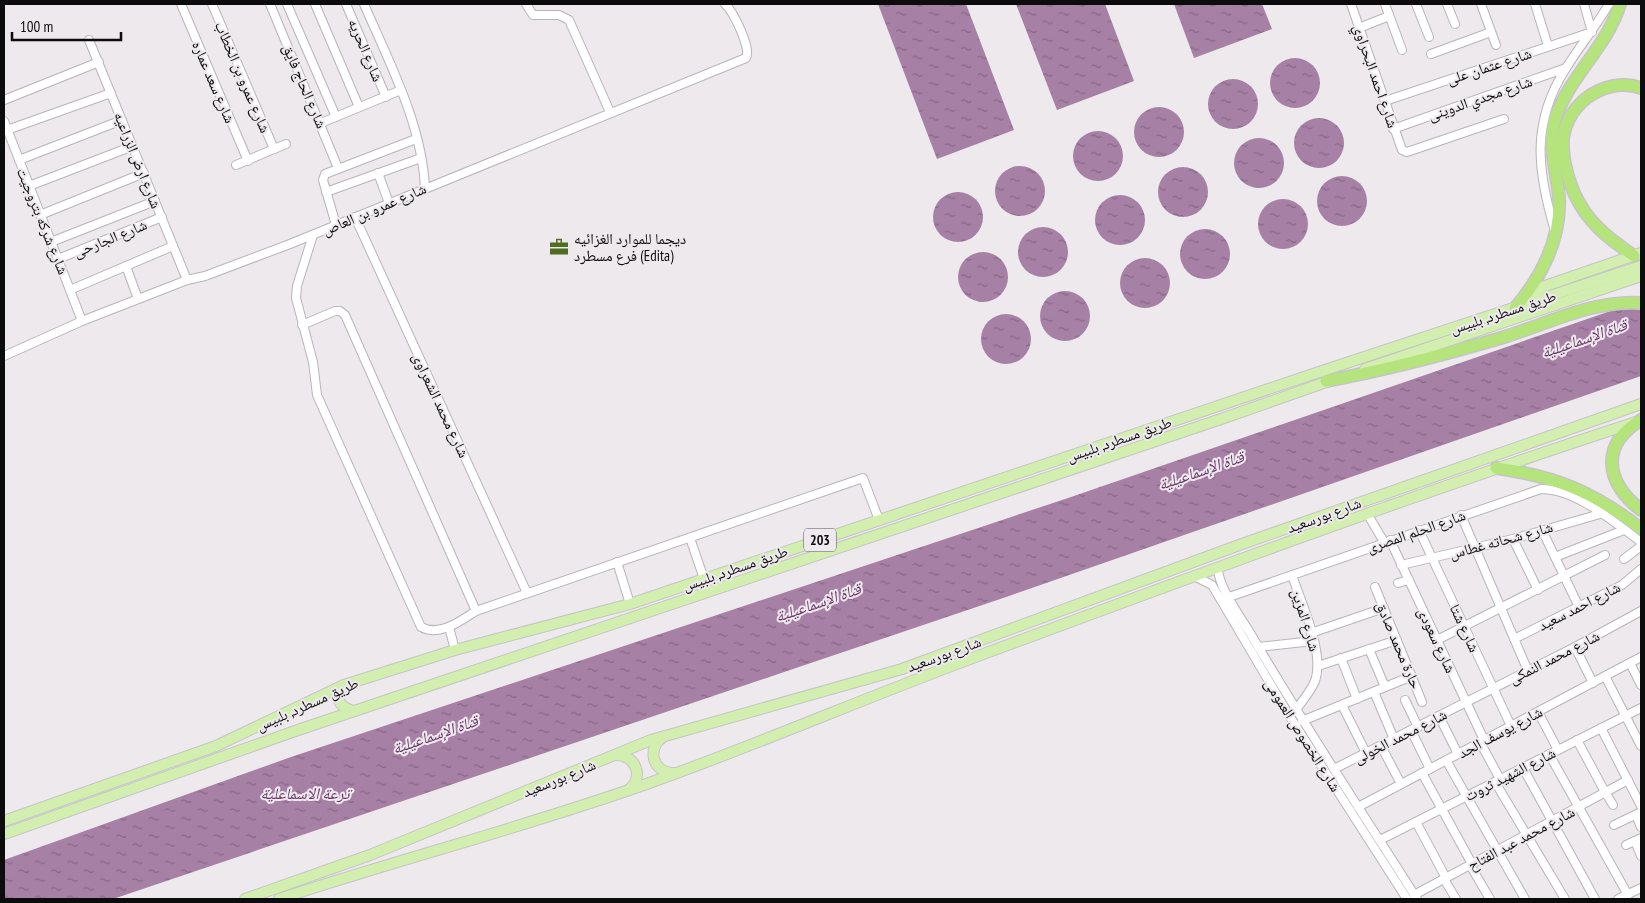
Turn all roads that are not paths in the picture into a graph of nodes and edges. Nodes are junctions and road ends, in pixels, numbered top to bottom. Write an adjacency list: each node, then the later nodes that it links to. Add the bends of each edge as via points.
1 (181, 4): 53 (street, شارع سعد عماره)
2 (212, 4): 50 (street, شارع عمرو بن الخطاب)
3 (270, 4): 44 (street, شارع الحاج فايق)
4 (287, 4): 40 (street)
5 (315, 4): 38 (street)
6 (346, 4): 35 (street, شارع الحريه)
7 (364, 4): 33 (street)
8 (526, 4): 39 (street, via 533,14 559,14 569,20)
9 (725, 4): 39 (street, شارع عمرو بن العاص, via 748,51 744,59)
10 (1351, 4): 21 (street, شارع احمد البحراوي)
11 (1384, 4): 19 (street)
12 (1416, 4): 24 (street)
13 (1447, 4): 20 (street)
14 (1481, 4): 22 (street)
15 (1535, 4): 27 (street)
16 (1584, 4): 23 (street)
17 (1609, 4): 23 (street)
18 (1620, 4): 67 (highway, via 1611,28 1565,99 1554,125 1552,154 1559,198)
19 (1389, 16): 21 (street); 28 (street)
20 (1455, 24)
21 (1359, 28): 37 (street, شارع احمد البحراوي)
22 (1491, 32): 26 (street); 29 (street)
23 (1592, 32): 27 (street, شارع عثمان على); 31 (street)
24 (1429, 37)
25 (90, 40): 30 (street, شارع ارض الزراعيه)
26 (1496, 45)
27 (1548, 46): 37 (street, شارع عثمان على)
28 (1402, 50)
29 (1431, 54)
30 (99, 62): 34 (street, شارع ارض الزراعيه); 36 (street)
31 (1566, 68): 45 (street, شارع مجدي الدوينى); 67 (street, via 1548,101 1540,134 1542,169)
32 (1641, 88): 71 (highway, via 1628,84 1611,85 1586,97 1569,120 1563,147 1572,188 1580,206 1605,235)
33 (401, 90): 35 (street); 47 (street)
34 (111, 94): 42 (street, شارع ارض الزراعيه); 46 (street)
35 (386, 97): 38 (street)
36 (4, 100)
37 (1385, 101): 45 (street, شارع احمد البحراوي)
38 (359, 107): 40 (street)
39 (610, 112): 59 (street, شارع عمرو بن العاص)
40 (336, 117): 44 (street)
41 (1504, 119): 45 (street, شارع احمد البحراوي, via 1407,152 1400,148)
42 (122, 120): 49 (street, شارع ارض الزراعيه); 52 (street)
43 (4, 121): 46 (street, شارع شركه بتروجيت)
44 (321, 123): 55 (street, شارع الحاج فايق)
45 (1393, 128)
46 (7, 130): 52 (street, شارع شركه بتروجيت)
47 (416, 139): 51 (street); 55 (street)
48 (286, 144): 50 (street)
49 (132, 146): 56 (street, شارع ارض الزراعيه); 58 (street)
50 (274, 149): 53 (street)
51 (421, 158): 57 (street); 59 (street)
52 (19, 160): 58 (street, شارع شركه بتروجيت)
53 (248, 161): 54 (street)
54 (236, 165)
55 (338, 168): 60 (street, via 323,176)
56 (144, 173): 61 (street, شارع ارض الزراعيه); 63 (street)
57 (378, 173): 60 (street); 62 (street)
58 (29, 186): 63 (street, شارع شركه بتروجيت)
59 (425, 188): 62 (street, شارع عمرو بن العاص)
60 (326, 192): 66 (street)
61 (155, 201): 64 (street, شارع ارض الزراعيه); 69 (street)
62 (389, 203): 65 (street, شارع عمرو بن العاص)
63 (40, 215): 69 (street, شارع شركه بتروجيت)
64 (162, 217): 70 (street, شارع ارض الزراعيه); 72 (street, شارع الجارحى)
65 (355, 217): 66 (street, شارع عمرو بن العاص); 119 (street, شارع محمد الشعراوى)
66 (336, 225): 68 (street, شارع عمرو بن العاص)
67 (1555, 233): 81 (highway, via 1540,273)
68 (313, 235): 76 (street, شارع عمرو بن العاص); 83 (street, via 296,291)
69 (51, 242): 72 (street, شارع شركه بتروجيت)
70 (173, 246): 73 (street); 76 (street, شارع ارض الزراعيه)
71 (1638, 254): 80 (main road, via 1542,287)
72 (58, 260): 77 (street, شارع شركه بتروجيت)
73 (126, 266): 77 (street); 78 (street)
74 (1641, 266): 80 (main road, طريق مسطرد, بلبيس / 203)
75 (1641, 276): 85 (main road, طريق مسطرد, بلبيس / 203)
76 (187, 280): 78 (street, شارع عمرو بن العاص)
77 (70, 290): 82 (street, شارع شركه بتروجيت)
78 (138, 299): 82 (street, شارع عمرو بن العاص)
79 (1641, 303): 85 (highway, via 1612,303 1584,309 1503,337 1370,373)
80 (1527, 304): 81 (main road, طريق مسطرد, بلبيس / 203)
81 (1515, 308): 93 (main road, طريق مسطرد, بلبيس / 203)
82 (82, 321): 84 (street, شارع عمرو بن العاص)
83 (302, 325): 126 (street, via 335,311 345,315); 127 (street, via 313,362 320,404 421,627 434,631)
84 (4, 356)
85 (1326, 381): 156 (main road, طريق مسطرد, بلبيس / 203)
86 (1641, 404): 165 (main road, شارع بورسعيد, via 1242,544 902,669)
87 (1641, 420): 88 (main road, شارع بورسعيد); 89 (highway, via 1620,438 1612,463 1619,489)
88 (1496, 468): 91 (main road, شارع بورسعيد); 94 (highway, via 1544,476 1580,489)
89 (1641, 510)
90 (1600, 514): 92 (street, شارع الحلم المصرى, via 1567,493 1541,488); 96 (street, شارع شحاته غطاس); 97 (street, شارع الحلم المصرى)
91 (1368, 515): 100 (street, شارع سعودى); 109 (main road, شارع بورسعيد)
92 (1461, 515): 95 (street, شارع الحلم المصرى); 102 (street)
93 (879, 520): 98 (street, via 863,478); 114 (main road, طريق مسطرد, بلبيس / 203)
94 (1641, 529)
95 (1419, 530): 100 (street, شارع الحلم المصرى); 105 (street, شارع شتا)
96 (1542, 530): 99 (street, شارع شحاته غطاس); 104 (street)
97 (1624, 530): 101 (street, شارع الحلم المصرى); 104 (street)
98 (690, 538): 107 (street); 114 (street)
99 (1514, 539): 102 (street, شارع شحاته غطاس); 118 (street)
100 (1387, 541): 108 (street, شارع سعودى); 111 (street, شارع الحلم المصرى)
101 (1641, 544): 106 (street)
102 (1475, 548): 105 (street, شارع شحاته غطاس); 124 (street)
103 (1605, 555): 112 (street)
104 (1555, 557): 112 (street)
105 (1432, 558): 108 (street, شارع شحاته غطاس); 128 (street, شارع شتا)
106 (1624, 559)
107 (617, 562): 119 (street); 121 (street)
108 (1402, 565): 115 (street, شارع سعودى)
109 (1218, 568): 113 (main road, شارع بورسعيد); 120 (street, شارع الخصوص العمومى)
110 (1641, 569): 122 (street, شارع احمد سعيد, via 1622,585)
111 (1292, 575): 120 (street, شارع الحلم المصرى); 129 (street, شارع المزين)
112 (1564, 576): 118 (street); 122 (street)
113 (1196, 577): 158 (street, شارع الخصوص العمومى, via 1207,581 1215,590); 180 (main road, شارع بورسعيد, via 962,662)
114 (704, 578): 121 (main road, طريق مسطرد, بلبيس / 203)
115 (1408, 580): 116 (street); 132 (street, شارع سعودى)
116 (1398, 583)
117 (1375, 588): 123 (street, حارة محمد صادق)
118 (1538, 590): 124 (street)
119 (527, 593): 126 (street)
120 (1229, 597): 133 (street, شارع الخصوص العمومى)
121 (630, 604): 136 (main road, طريق مسطرد, بلبيس / 203)
122 (1579, 607): 130 (street, شارع احمد سعيد)
123 (1384, 608): 129 (street); 131 (street, حارة محمد صادق)
124 (1501, 608): 128 (street); 130 (street)
125 (1641, 611): 134 (street, شارع محمد النمكى)
126 (476, 612): 127 (street)
127 (449, 627): 136 (street)
128 (1464, 627): 132 (street); 148 (street, شارع شتا)
129 (1312, 637): 133 (street); 140 (street, شارع المزين)
130 (1514, 639): 141 (street)
131 (1397, 640): 135 (street); 142 (street, حارة محمد صادق)
132 (1437, 640): 153 (street, شارع سعودى)
133 (1258, 647): 158 (street, شارع الخصوص العمومى)
134 (1575, 647): 141 (street, شارع محمد النمكى); 144 (street)
135 (1369, 649): 137 (street); 147 (street)
136 (455, 650): 145 (main road, طريق مسطرد, بلبيس / 203)
137 (1341, 658): 140 (street); 150 (street)
138 (1641, 658): 139 (street, شارع يوسف الجد)
139 (1630, 663): 143 (street, شارع يوسف الجد); 146 (street)
140 (1318, 666): 158 (street, شارع المزين, via 1314,683)
141 (1528, 671): 148 (street, شارع محمد النمكى)
142 (1412, 676): 147 (street); 152 (street, حارة محمد صادق)
143 (1605, 676): 144 (street, شارع يوسف الجد); 160 (street)
144 (1593, 683): 157 (street, شارع يوسف الجد)
145 (344, 685): 156 (main road, via 337,699 340,705); 195 (main road, طريق مسطرد, بلبيس / 203, via 216,746)
146 (1641, 685)
147 (1385, 687): 149 (street)
148 (1493, 688): 153 (street, شارع محمد النمكى); 162 (street, شارع شتا)
149 (1374, 692): 150 (street); 166 (street)
150 (1357, 699): 154 (street)
151 (1405, 700): 164 (street)
152 (1422, 702)
153 (1466, 702): 159 (street, شارع محمد الخولى); 168 (street, شارع سعودى)
154 (1342, 705): 161 (street); 172 (street)
155 (1641, 708): 160 (street, شارع الشهيد ثروت)
156 (352, 711): 200 (main road, طريق مسطرد, بلبيس / 203)
157 (1538, 712): 162 (street, شارع يوسف الجد); 171 (street)
158 (1293, 713): 161 (street, شارع الخصوص العمومى); 211 (street, شارع الخصوص العمومى)
159 (1439, 716): 164 (street, شارع محمد الخولى); 173 (street)
160 (1626, 716): 163 (street, شارع الشهيد ثروت); 170 (street)
161 (1302, 721): 179 (street, شارع الخصوص العمومى)
162 (1511, 726): 168 (street, شارع يوسف الجد)
163 (1601, 728): 167 (street, شارع الشهيد ثروت); 183 (street)
164 (1414, 729): 166 (street, شارع محمد الخولى); 178 (street)
165 (664, 736): 175 (main road, شارع بورسعيد); 180 (main road, via 655,745 653,756 664,771)
166 (1394, 739): 169 (street, شارع محمد الخولى)
167 (1577, 740): 171 (street, شارع الشهيد ثروت); 186 (street)
168 (1482, 741): 173 (street, شارع يوسف الجد); 182 (street, شارع سعودى)
169 (1381, 746): 172 (street, شارع محمد الخولى); 184 (street)
170 (1641, 746)
171 (1558, 750): 174 (street, شارع الشهيد ثروت)
172 (1366, 753): 179 (street, شارع محمد الخولى)
173 (1458, 754): 176 (street, شارع يوسف الجد)
174 (1550, 754): 177 (street, شارع الشهيد ثروت); 190 (street)
175 (615, 755): 185 (main road, via 632,760 637,770 635,782); 213 (main road, شارع بورسعيد, via 370,855)
176 (1446, 760): 178 (street, شارع يوسف الجد); 187 (street)
177 (1523, 768): 182 (street, شارع الشهيد ثروت); 196 (street)
178 (1430, 769): 181 (street, شارع يوسف الجد)
179 (1334, 770): 192 (street, شارع الخصوص العمومى)
180 (675, 773): 185 (main road, شارع بورسعيد)
181 (1422, 773): 184 (street, شارع يوسف الجد); 193 (street)
182 (1498, 780): 187 (street, شارع الشهيد ثروت); 201 (street, شارع سعودى)
183 (1628, 780): 186 (street, شارع محمد عبد الفتاح); 188 (street)
184 (1401, 784): 192 (street, شارع يوسف الجد)
185 (627, 790): 214 (main road, شارع بورسعيد)
186 (1605, 792): 189 (street); 190 (street, شارع محمد عبد الفتاح)
187 (1467, 796): 193 (street, شارع الشهيد ثروت); 205 (street)
188 (1639, 797): 191 (street)
189 (1613, 805)
190 (1578, 806): 196 (street, شارع محمد عبد الفتاح); 210 (street)
191 (1641, 806)
192 (1358, 807): 203 (street, شارع الخصوص العمومى)
193 (1442, 809): 197 (street, شارع الشهيد ثروت); 207 (street)
194 (1638, 813): 198 (street); 199 (street)
195 (4, 821)
196 (1552, 821): 201 (street, شارع محمد عبد الفتاح); 218 (street)
197 (1416, 822): 203 (street, شارع الشهيد ثروت); 208 (street)
198 (1614, 825)
199 (1641, 827)
200 (4, 834)
201 (1526, 835): 205 (street, شارع محمد عبد الفتاح); 217 (street, شارع سعودى)
202 (1638, 839): 204 (street); 206 (street)
203 (1380, 840): 211 (street, شارع الخصوص العمومى)
204 (1626, 845)
205 (1498, 850): 207 (street, شارع محمد عبد الفتاح); 212 (street)
206 (1641, 856)
207 (1471, 865): 208 (street, شارع محمد عبد الفتاح); 216 (street)
208 (1445, 879): 211 (street, شارع محمد عبد الفتاح); 215 (street)
209 (1641, 888): 210 (street)
210 (1628, 895): 219 (street)
211 (1413, 898)
212 (1522, 898)
213 (245, 899)
214 (279, 899)
215 (1456, 899)
216 (1490, 899)
217 (1564, 899)
218 (1595, 899)
219 (1618, 899)

